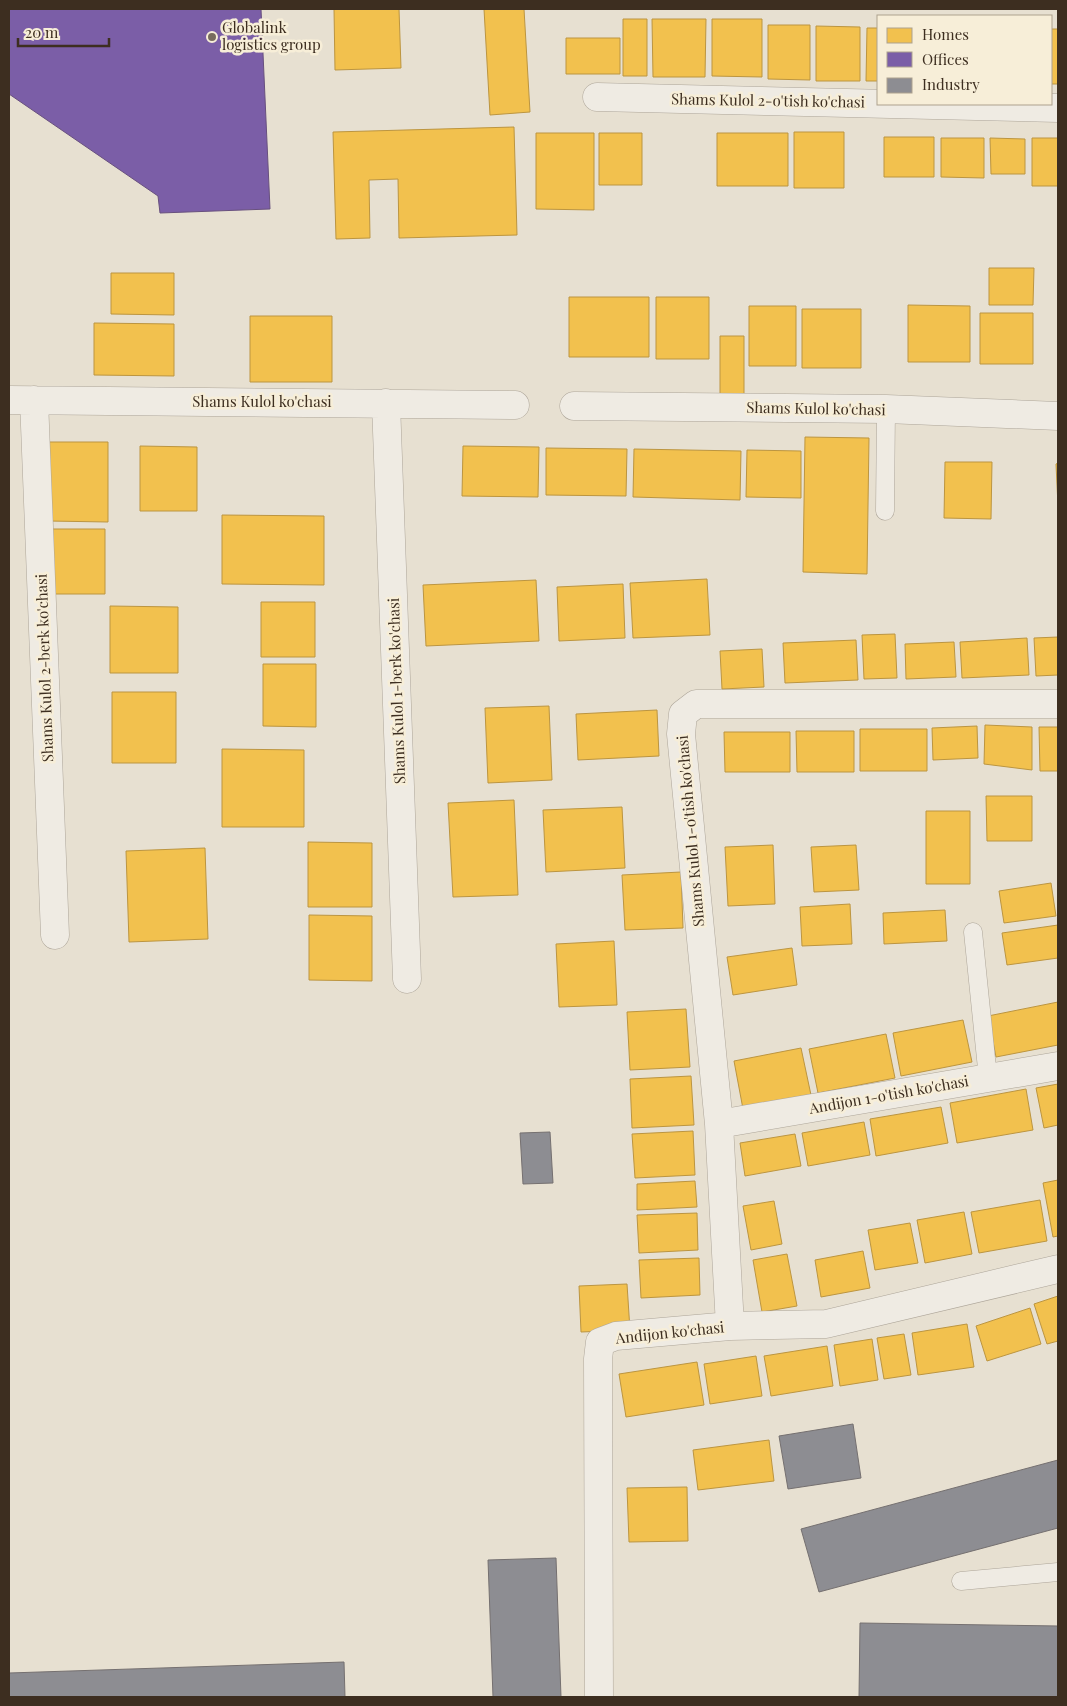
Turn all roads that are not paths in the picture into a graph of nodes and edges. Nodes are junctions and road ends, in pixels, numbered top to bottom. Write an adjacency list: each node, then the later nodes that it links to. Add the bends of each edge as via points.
1 (597, 97): 2 (street, Shams Kulol 2-o'tish ko'chasi)
2 (877, 104)
3 (932, 105): 4 (street, Shams Kulol 2-o'tish ko'chasi)
4 (1058, 108)
5 (21, 400): 6 (street, Shams Kulol ko'chasi); 14 (street, Shams Kulol 2-berk ko'chasi)
6 (386, 403): 7 (street, Shams Kulol ko'chasi); 15 (street, Shams Kulol 1-berk ko'chasi)
7 (515, 405)
8 (574, 406): 9 (street, Shams Kulol ko'chasi)
9 (886, 409): 10 (street, Shams Kulol ko'chasi); 11 (lane)
10 (1058, 416)
11 (885, 511)
12 (1058, 704): 18 (street, Shams Kulol 1-o'tish ko'chasi, via 696,704 683,714 681,734)
13 (973, 932): 17 (lane)
14 (55, 935)
15 (407, 979)
16 (1058, 1066): 17 (street, Andijon 1-o'tish ko'chasi)
17 (988, 1078): 18 (street, Andijon 1-o'tish ko'chasi)
18 (719, 1124): 20 (street, Shams Kulol 1-o'tish ko'chasi)
19 (1058, 1269): 20 (street, Andijon ko'chasi, via 826,1324)
20 (730, 1326): 23 (street, Andijon ko'chasi, via 616,1336 600,1342)
21 (1058, 1572): 22 (lane)
22 (961, 1581)
23 (599, 1697)

